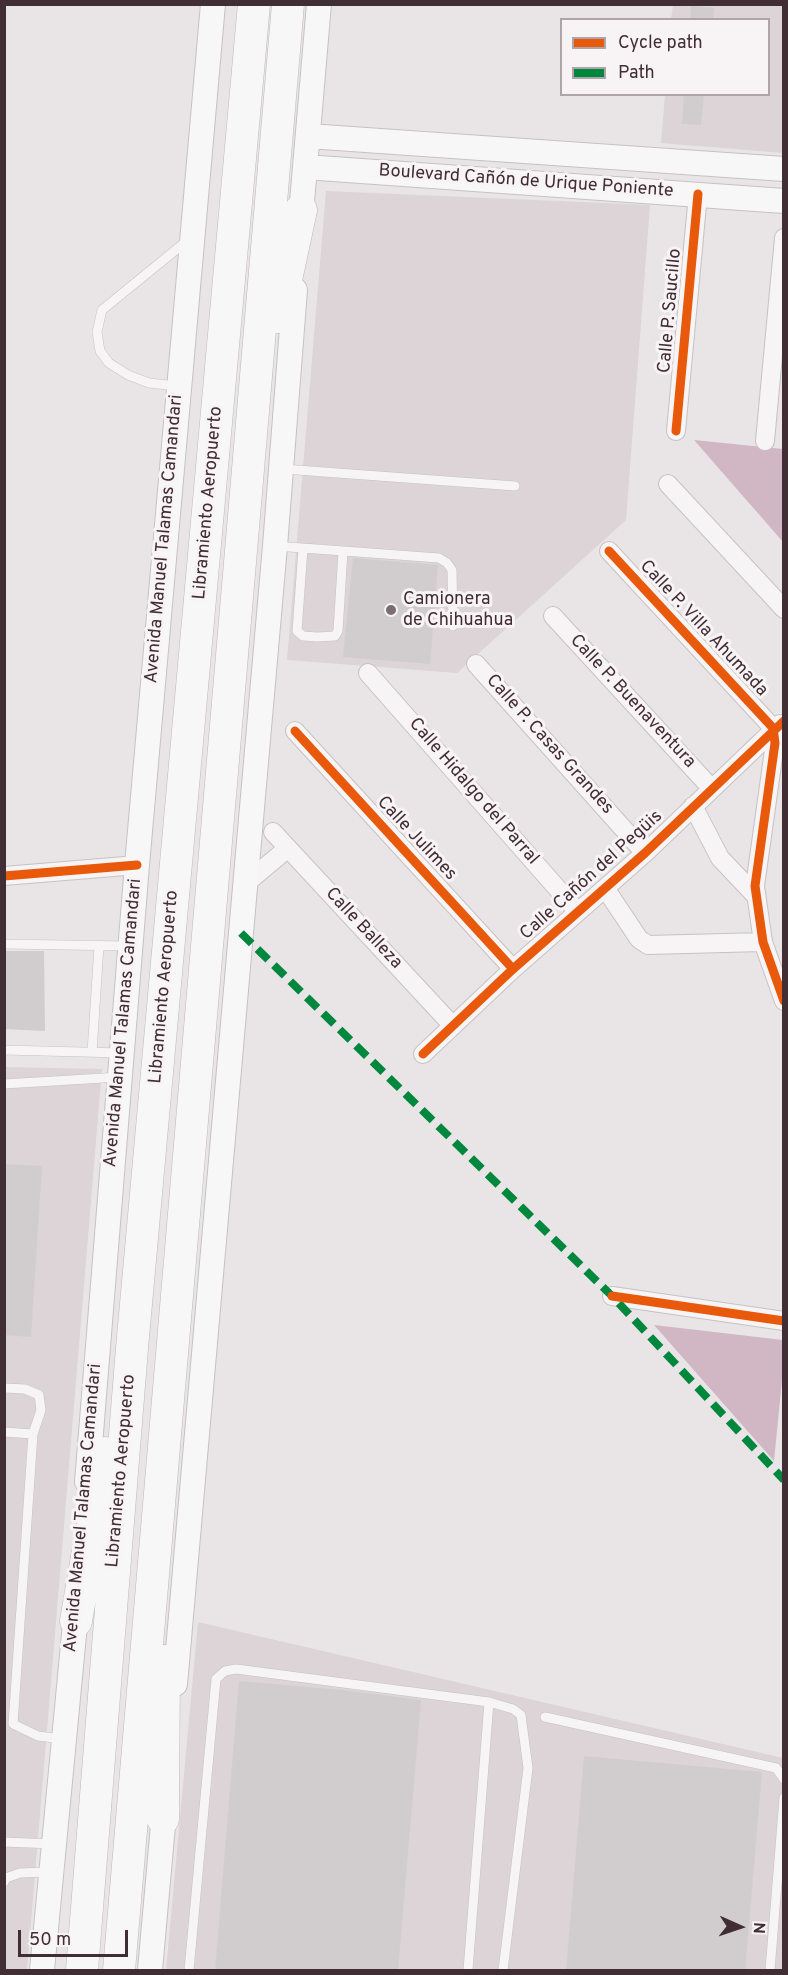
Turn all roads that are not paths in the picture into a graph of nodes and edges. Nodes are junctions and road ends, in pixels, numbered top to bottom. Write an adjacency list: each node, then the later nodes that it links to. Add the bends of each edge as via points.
1 (213, 4): 14 (main road, Avenida Manuel Talamas Camandari)
2 (254, 4): 60 (highway, Libramiento Aeropuerto)
3 (288, 4): 19 (highway, Libramiento Aeropuerto)
4 (319, 4): 5 (main road)
5 (308, 135): 6 (main road, Boulevard Cañón de Urique Poniente); 8 (main road)
6 (511, 149): 7 (main road, Boulevard Cañón de Urique Poniente); 10 (main road)
7 (678, 160): 9 (main road, Boulevard Cañón de Urique Poniente); 11 (main road)
8 (305, 167): 10 (main road, Boulevard Cañón de Urique Poniente); 13 (main road)
9 (783, 169)
10 (508, 181): 11 (main road, Boulevard Cañón de Urique Poniente)
11 (687, 193): 12 (main road, Boulevard Cañón de Urique Poniente); 17 (street, Calle P. Saucillo)
12 (783, 201)
13 (301, 210): 19 (highway); 20 (main road)
14 (192, 236): 16 (main road, Avenida Manuel Talamas Camandari); 16 (lane, via 102,310 97,326 100,351 109,363 148,383)
15 (783, 238): 18 (street)
16 (179, 386): 39 (main road, Avenida Manuel Talamas Camandari)
17 (676, 431)
18 (765, 441)
19 (250, 453): 64 (highway, Libramiento Aeropuerto)
20 (281, 469): 22 (lane); 23 (main road)
21 (668, 484): 27 (street)
22 (515, 486)
23 (275, 546): 24 (lane); 41 (main road)
24 (303, 549): 25 (lane); 25 (lane, via 297,631 303,636 317,637 335,636 338,631)
25 (343, 551): 29 (lane, via 431,557 447,563 454,582)
26 (609, 551): 32 (street, Calle P. Villa Ahumada)
27 (783, 609)
28 (553, 616): 34 (street, Calle P. Buenaventura)
29 (453, 626)
30 (476, 664): 38 (street, Calle P. Casas Grandes)
31 (368, 673): 44 (street, Calle Hidalgo del Parral)
32 (778, 725): 34 (street, Calle Cañón del Pegüis); 43 (street, via 757,863)
33 (295, 731): 49 (street, Calle Julimes)
34 (712, 789): 35 (street, Calle Cañón del Pegüis)
35 (693, 807): 38 (street, Calle Cañón del Pegüis); 43 (street, via 720,858)
36 (273, 832): 37 (street, Calle Balleza)
37 (288, 848): 41 (street); 51 (street, Calle Balleza)
38 (645, 853): 42 (street, Calle Cañón del Pegüis)
39 (136, 865): 40 (street); 48 (main road, Avenida Manuel Talamas Camandari)
40 (4, 876)
41 (245, 884): 71 (main road)
42 (605, 888): 44 (street, Calle Cañón del Pegüis); 45 (street, via 639,939 648,945)
43 (756, 896): 45 (street)
44 (578, 912): 49 (street, Calle Cañón del Pegüis)
45 (764, 942): 50 (street)
46 (4, 944): 47 (lane)
47 (99, 946): 48 (lane); 53 (lane)
48 (130, 946): 54 (main road, Avenida Manuel Talamas Camandari)
49 (513, 969): 51 (street, Calle Cañón del Pegüis)
50 (783, 1001)
51 (453, 1026): 55 (street, Calle Cañón del Pegüis)
52 (4, 1050): 53 (lane)
53 (92, 1052): 54 (lane)
54 (121, 1053): 56 (main road, Avenida Manuel Talamas Camandari)
55 (423, 1054)
56 (120, 1077): 57 (lane); 65 (main road, Avenida Manuel Talamas Camandari)
57 (4, 1084)
58 (612, 1296): 59 (street)
59 (783, 1321)
60 (132, 1348): 65 (highway, via 108,1437); 77 (highway, Libramiento Aeropuerto)
61 (4, 1388): 63 (lane, via 25,1389 39,1395 41,1410)
62 (4, 1432): 63 (lane)
63 (33, 1434): 68 (lane, via 13,1724 38,1736)
64 (161, 1473): 71 (highway, via 165,1560); 78 (highway, Libramiento Aeropuerto)
65 (76, 1621): 68 (main road, Avenida Manuel Talamas Camandari)
66 (489, 1702): 80 (lane, via 236,1668 216,1679); 81 (lane); 82 (lane, via 521,1715 528,1768)
67 (545, 1718): 69 (lane, via 776,1768)
68 (64, 1739): 73 (main road, Avenida Manuel Talamas Camandari)
69 (783, 1779)
70 (783, 1798): 83 (lane)
71 (163, 1819): 79 (main road)
72 (4, 1842): 73 (lane)
73 (54, 1844): 74 (main road, Avenida Manuel Talamas Camandari)
74 (51, 1872): 75 (lane, via 20,1873); 76 (main road, Avenida Manuel Talamas Camandari)
75 (4, 1882)
76 (42, 1971)
77 (82, 1971)
78 (119, 1971)
79 (150, 1971)
80 (189, 1971)
81 (468, 1971)
82 (502, 1971)
83 (770, 1971)

